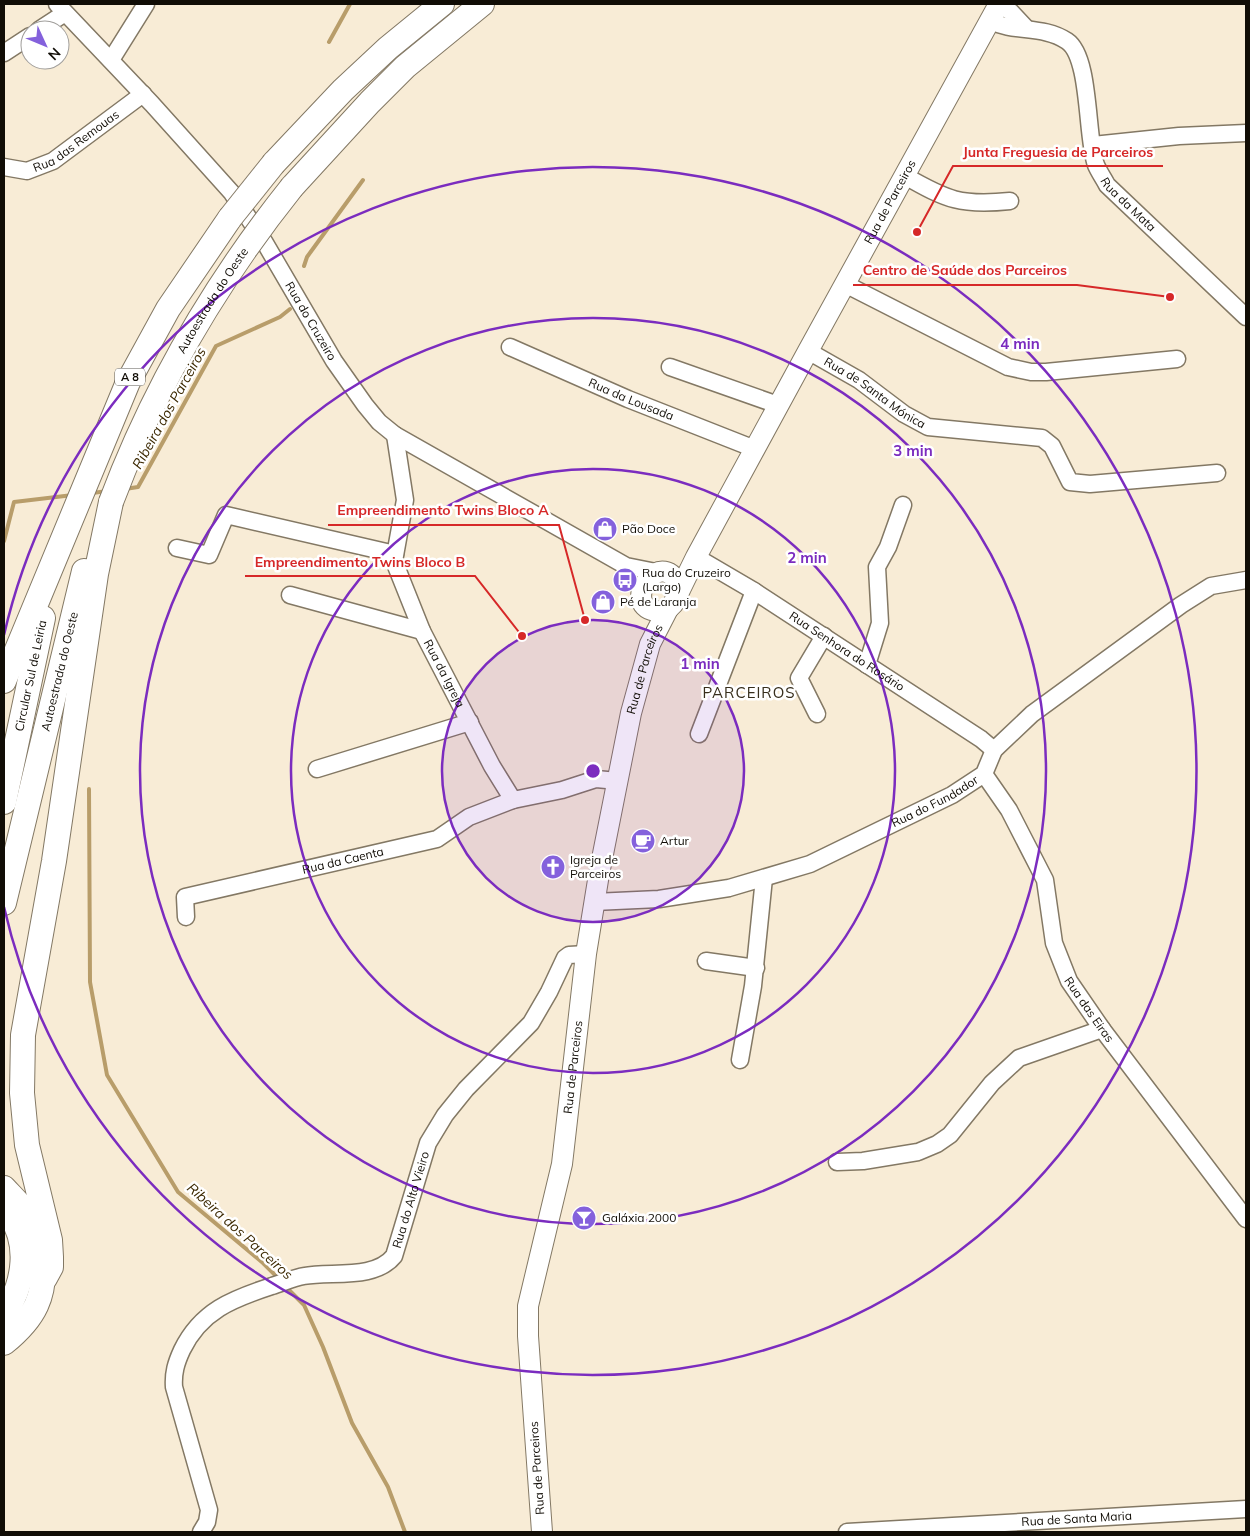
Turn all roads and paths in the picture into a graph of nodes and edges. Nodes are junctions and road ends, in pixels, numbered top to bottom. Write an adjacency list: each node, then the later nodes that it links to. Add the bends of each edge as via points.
1 (146, 4): 9 (street)
2 (442, 4): 28 (highway, A 8, bridge, via 343,90 274,163 204,255 150,340 110,421)
3 (482, 4): 31 (highway, Autoestrada do Oeste / A 8, bridge, via 384,88 292,187 248,244 197,322 150,411 111,502)
4 (61, 8): 6 (street); 9 (street, Rua do Cruzeiro)
5 (996, 10): 12 (street, Rua da Mata, via 1002,27 1043,30 1067,41 1074,48 1088,104); 14 (main road, Rua de Parceiros)
6 (49, 20)
7 (20, 43): 8 (street)
8 (4, 53)
9 (111, 60): 10 (street, Rua do Cruzeiro)
10 (143, 94): 13 (street, Rua das Remouas, via 53,161 27,171); 23 (street, Rua do Cruzeiro, via 242,207 334,361 379,422)
11 (1246, 132): 12 (street)
12 (1093, 145): 17 (street, Rua da Mata, via 1096,165 1107,185)
13 (4, 167)
14 (905, 176): 15 (street, via 941,197 984,204); 16 (main road, Rua de Parceiros)
15 (1010, 201)
16 (845, 284): 19 (main road, Rua de Parceiros); 20 (street, via 1008,367 1046,372)
17 (1246, 318)
18 (510, 347): 24 (street, Rua da Lousada, via 628,399)
19 (808, 351): 22 (main road, Rua de Parceiros); 25 (street, Rua de Santa Mónica, via 859,380 928,428 1042,438 1052,446 1070,482 1090,484)
20 (1177, 359)
21 (670, 367): 22 (street)
22 (778, 405): 24 (main road, Rua de Parceiros)
23 (395, 434): 29 (street, Rua da Igreja, via 405,500); 32 (street, Rua do Cruzeiro)
24 (755, 449): 30 (main road, Rua de Parceiros)
25 (1217, 473)
26 (903, 505): 43 (street, via 878,567 880,622)
27 (177, 548): 29 (street, via 209,556 226,515)
28 (58, 551): 44 (highway); 53 (highway, Circular Sul de Leiria / A 8)
29 (395, 554): 40 (street, Rua da Igreja, via 394,561)
30 (696, 557): 33 (main road); 35 (main road, Rua de Parceiros); 36 (street, Rua Senhora do Rosário)
31 (92, 562): 56 (highway, Autoestrada do Oeste / A 8, via 60,664); 69 (highway, via 54,861 23,1035 22,1093 27,1145 50,1240 51,1268)
32 (626, 566): 33 (street, Rua do Cruzeiro); 38 (street, Rua do Cruzeiro)
33 (661, 572): 35 (main road, via 676,581); 38 (main road, via 647,579)
34 (1246, 580): 48 (street, Rua do Fundador, via 1211,586 1181,604 1032,714)
35 (680, 590): 39 (main road)
36 (754, 591): 41 (street, Rua Senhora do Rosário); 47 (street)
37 (290, 595): 40 (street)
38 (644, 599): 39 (main road, via 656,611); 42 (main road)
39 (668, 610): 42 (main road, Rua de Parceiros)
40 (422, 631): 46 (street, Rua da Igreja)
41 (824, 636): 43 (street, Rua Senhora do Rosário); 45 (street, via 799,678)
42 (650, 644): 51 (main road, Rua de Parceiros, via 631,713)
43 (867, 665): 48 (street, Rua Senhora do Rosário)
44 (4, 681)
45 (817, 714)
46 (470, 722): 49 (street); 52 (street, Rua da Igreja)
47 (700, 734)
48 (994, 750): 50 (street, Rua do Fundador)
49 (317, 769)
50 (984, 774): 54 (street, Rua do Fundador, via 952,795 810,864); 61 (street, Rua das Eiras, via 1009,810 1033,854 1045,880 1054,943 1070,980)
51 (618, 781): 52 (street, via 596,779); 55 (main road, Rua de Parceiros)
52 (513, 800): 57 (street, Rua da Caenta, via 470,817 437,839 186,897)
53 (4, 802)
54 (764, 878): 55 (street, Rua do Fundador, via 729,888 659,899); 60 (street)
55 (594, 902): 58 (main road, Rua de Parceiros)
56 (4, 903)
57 (186, 917)
58 (586, 954): 73 (street, Rua do Alto Vieiro, via 565,958 531,1023 445,1115 428,1144 394,1256 387,1265 375,1270 303,1276 239,1296 207,1315 189,1337 173,1374 209,1510); 74 (main road, Rua de Parceiros, via 562,1164 528,1306)
59 (706, 961): 60 (street)
60 (756, 968): 62 (street)
61 (1102, 1029): 63 (street, via 1019,1058 992,1083 950,1135 937,1144 918,1152); 66 (street, Rua das Eiras)
62 (740, 1060)
63 (837, 1162)
64 (4, 1188): 69 (highway, via 29,1216 39,1235)
65 (4, 1208): 68 (highway, via 22,1236)
66 (1246, 1219)
67 (4, 1224): 68 (highway)
68 (22, 1250): 70 (highway, via 20,1284)
69 (45, 1278): 71 (highway, via 31,1315)
70 (4, 1315)
71 (4, 1343)
72 (1246, 1509): 75 (street, Rua de Santa Maria)
73 (201, 1532)
74 (542, 1532)
75 (847, 1532)

